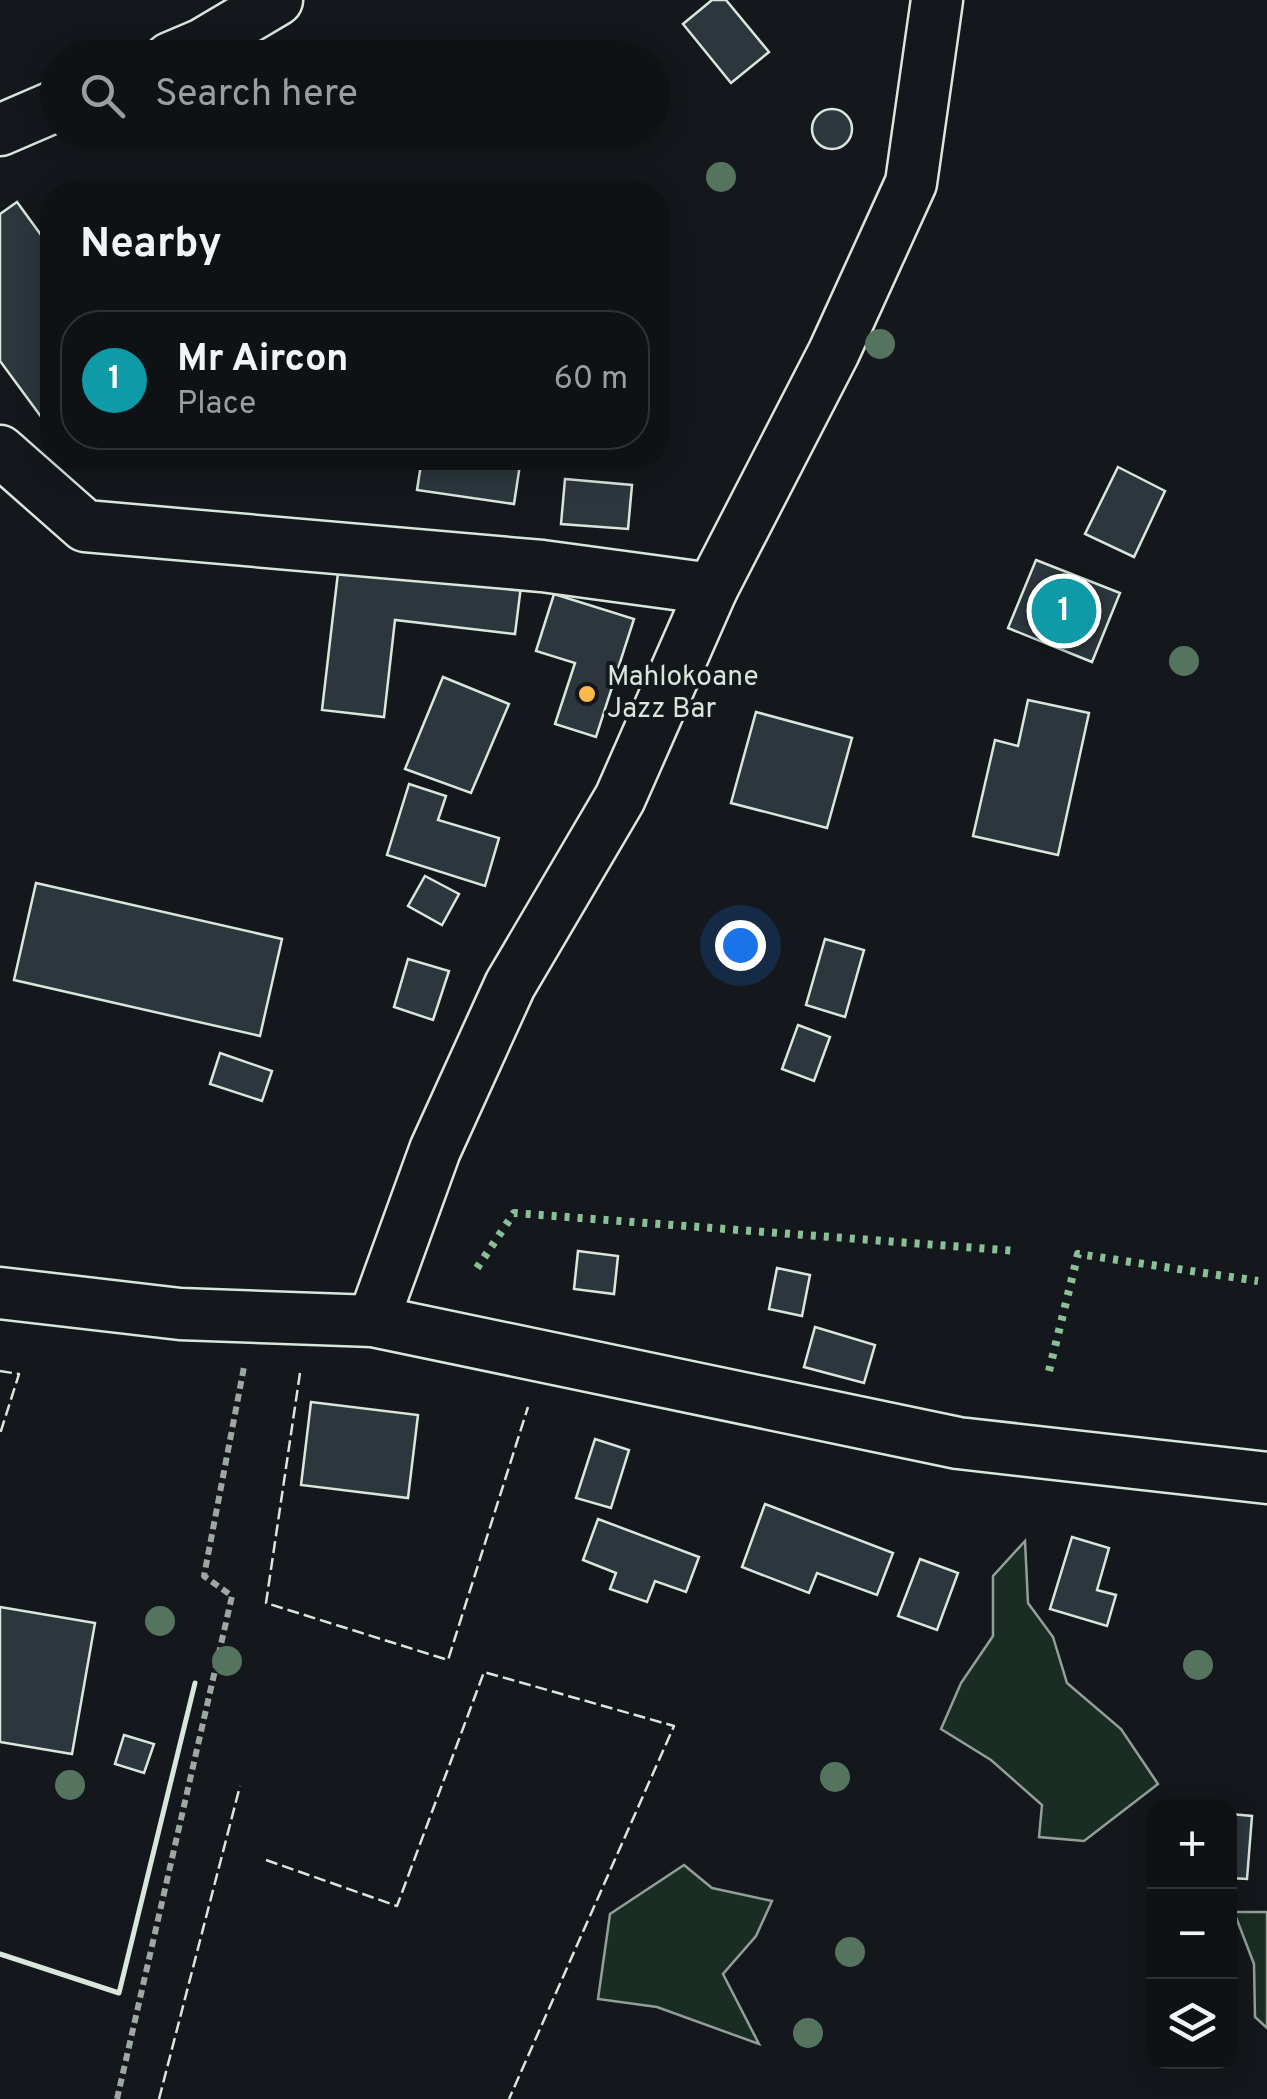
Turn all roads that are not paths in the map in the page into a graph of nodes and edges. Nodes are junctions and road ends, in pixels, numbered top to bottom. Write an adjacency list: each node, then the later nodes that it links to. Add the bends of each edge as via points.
1 (277, 0): 3 (street)
2 (938, 0): 7 (street, via 912,183)
3 (210, 40)
4 (40, 113): 5 (street)
5 (0, 130)
6 (0, 451): 7 (street, via 85,526 542,566)
7 (712, 590): 9 (street, via 620,798 510,985 435,1150)
8 (0, 1293): 9 (street, via 180,1314)
9 (374, 1322): 10 (street, via 958,1444)
10 (1267, 1478)

